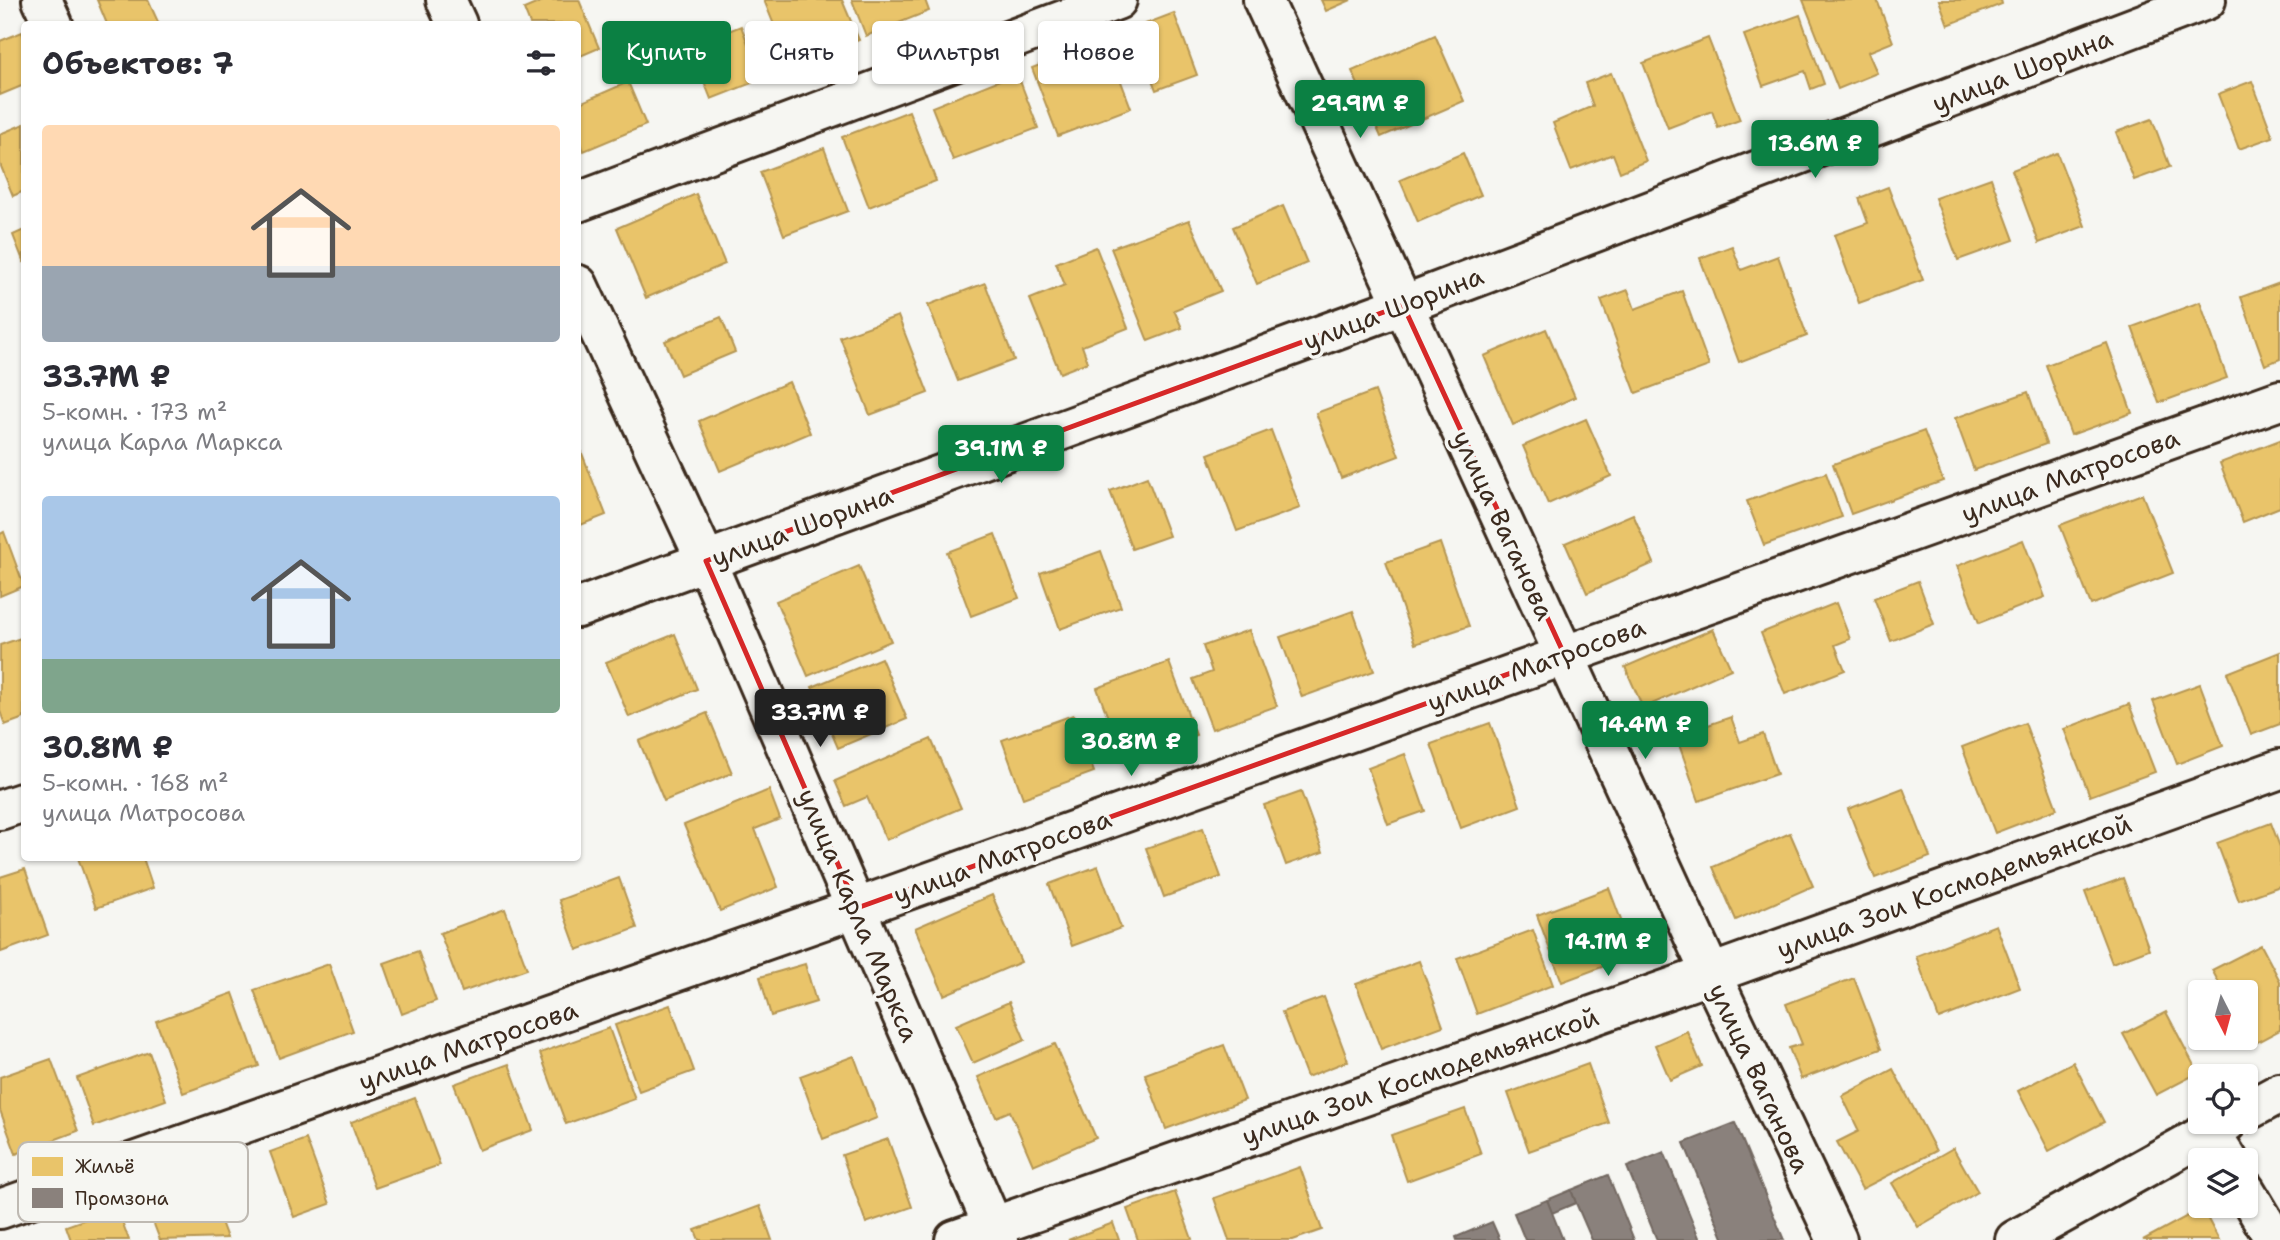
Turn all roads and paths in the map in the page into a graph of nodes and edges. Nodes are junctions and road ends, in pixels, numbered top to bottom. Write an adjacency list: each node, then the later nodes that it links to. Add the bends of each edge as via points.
1 (42, 0): 6 (street)
2 (446, 0): 7 (street)
3 (1117, 0): 8 (street)
4 (1263, 0): 10 (street, улица Ваганова)
5 (2206, 0): 10 (street, улица Шорина)
6 (51, 21)
7 (456, 21)
8 (581, 201)
9 (581, 291): 12 (street, улица Карла Маркса)
10 (1403, 305): 12 (street, улица Шорина); 14 (street, улица Ваганова)
11 (2280, 400): 14 (street, улица Матросова)
12 (706, 561): 13 (street, улица Шорина); 18 (street, улица Карла Маркса)
13 (581, 607)
14 (1563, 654): 18 (street, улица Матросова); 19 (street, улица Ваганова)
15 (2280, 769): 19 (street, улица Зои Космодемьянской)
16 (21, 803): 17 (street)
17 (0, 810)
18 (857, 908): 23 (street, улица Матросова); 27 (street, улица Карла Маркса)
19 (1711, 974): 27 (street, улица Зои Космодемьянской); 29 (street, улица Ваганова)
20 (2280, 1093): 21 (street)
21 (2258, 1105)
22 (2222, 1138): 30 (street)
23 (191, 1142)
24 (18, 1203): 25 (street, улица Матросова)
25 (0, 1209)
26 (2258, 1212): 31 (street)
27 (996, 1233): 28 (street, улица Зои Космодемьянской)
28 (955, 1240)
29 (1838, 1240)
30 (2015, 1240)
31 (2275, 1240)

